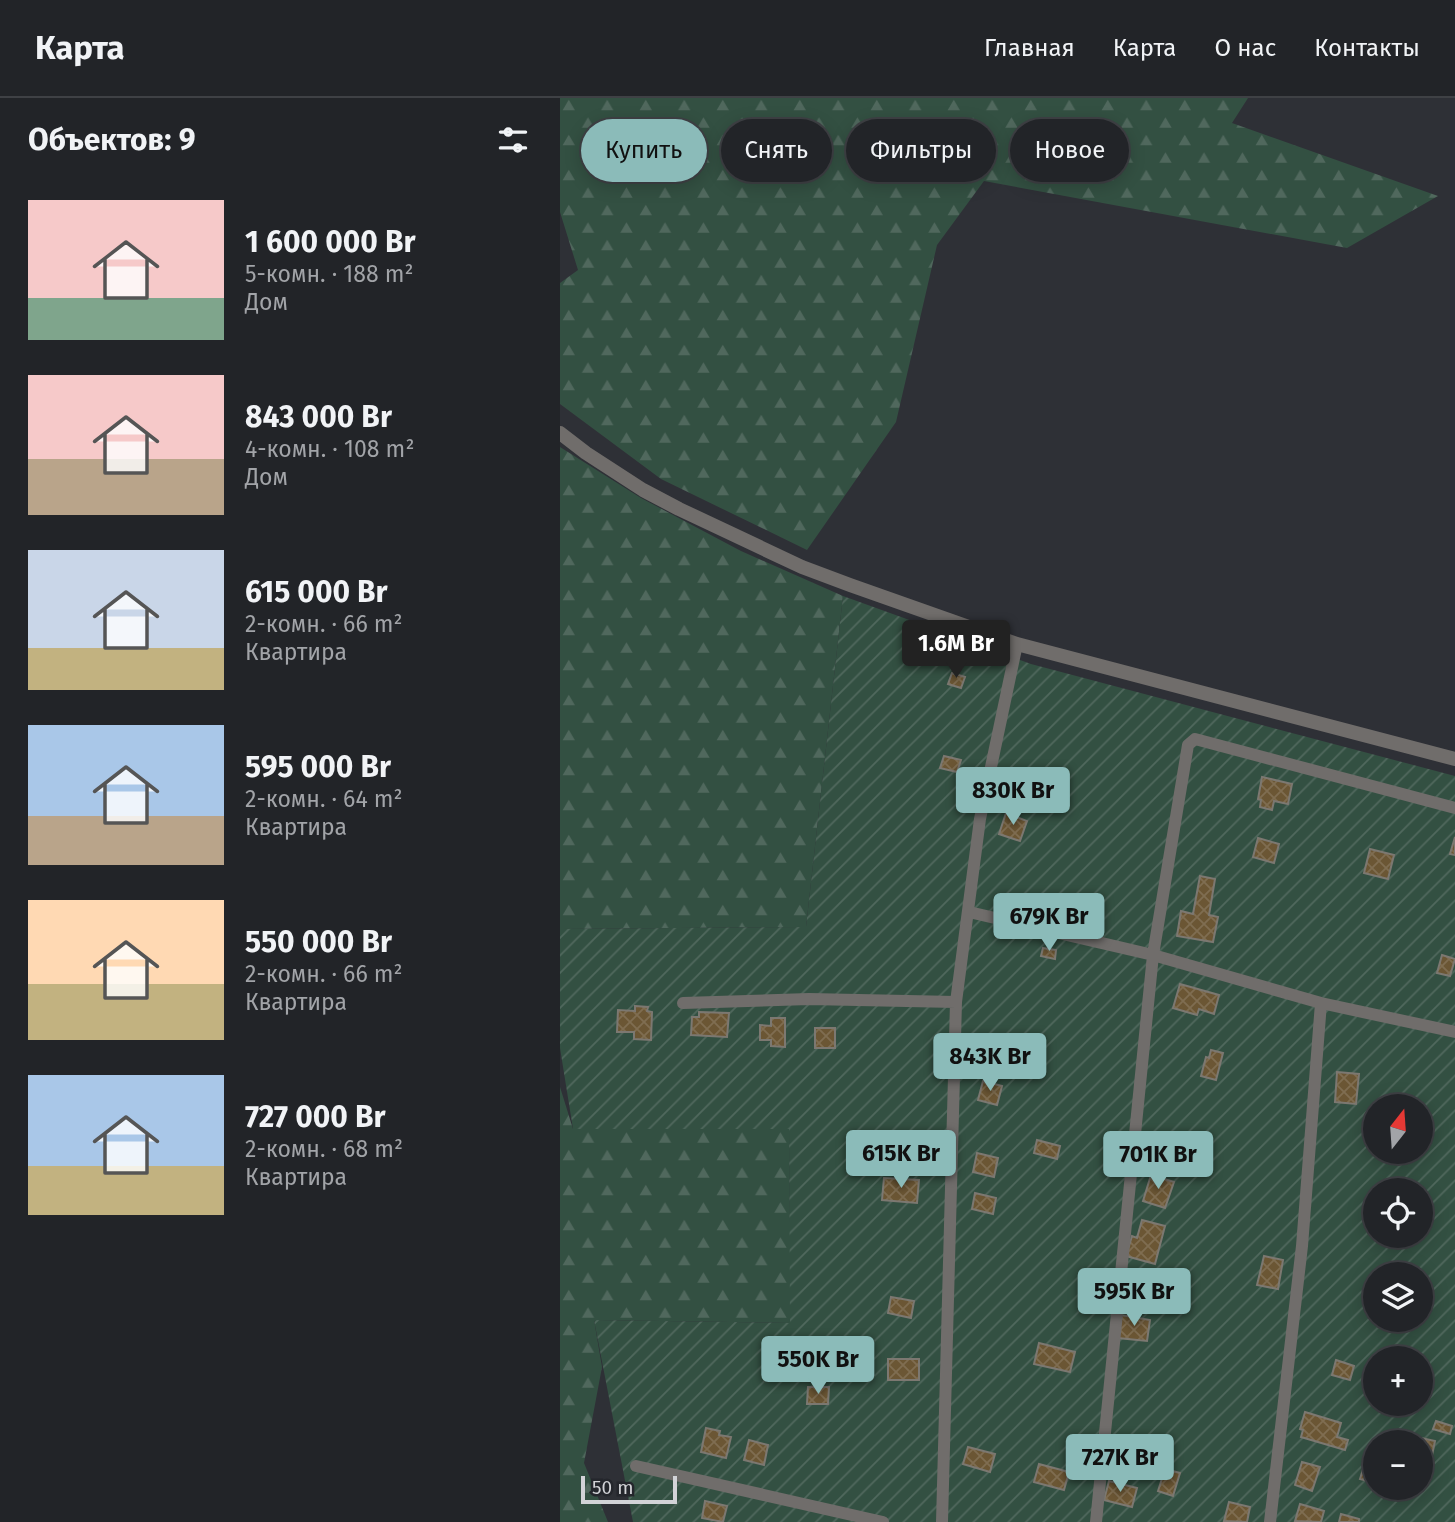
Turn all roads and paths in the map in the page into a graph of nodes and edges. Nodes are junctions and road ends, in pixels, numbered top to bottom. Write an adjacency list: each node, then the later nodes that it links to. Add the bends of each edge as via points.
1 (560, 433): 2 (street, via 655,496 802,567)
2 (1017, 644): 3 (street); 5 (street, via 980,820)
3 (1455, 759)
4 (1455, 808): 6 (street, via 1195,740 1185,755)
5 (970, 912): 6 (street); 7 (street)
6 (1153, 955): 9 (street); 14 (street)
7 (956, 1002): 8 (street, via 809,999); 13 (street)
8 (683, 1003)
9 (1321, 1003): 10 (street); 15 (street, via 1302,1246)
10 (1455, 1032)
11 (636, 1466): 12 (street)
12 (883, 1522)
13 (942, 1522)
14 (1096, 1522)
15 (1270, 1522)

